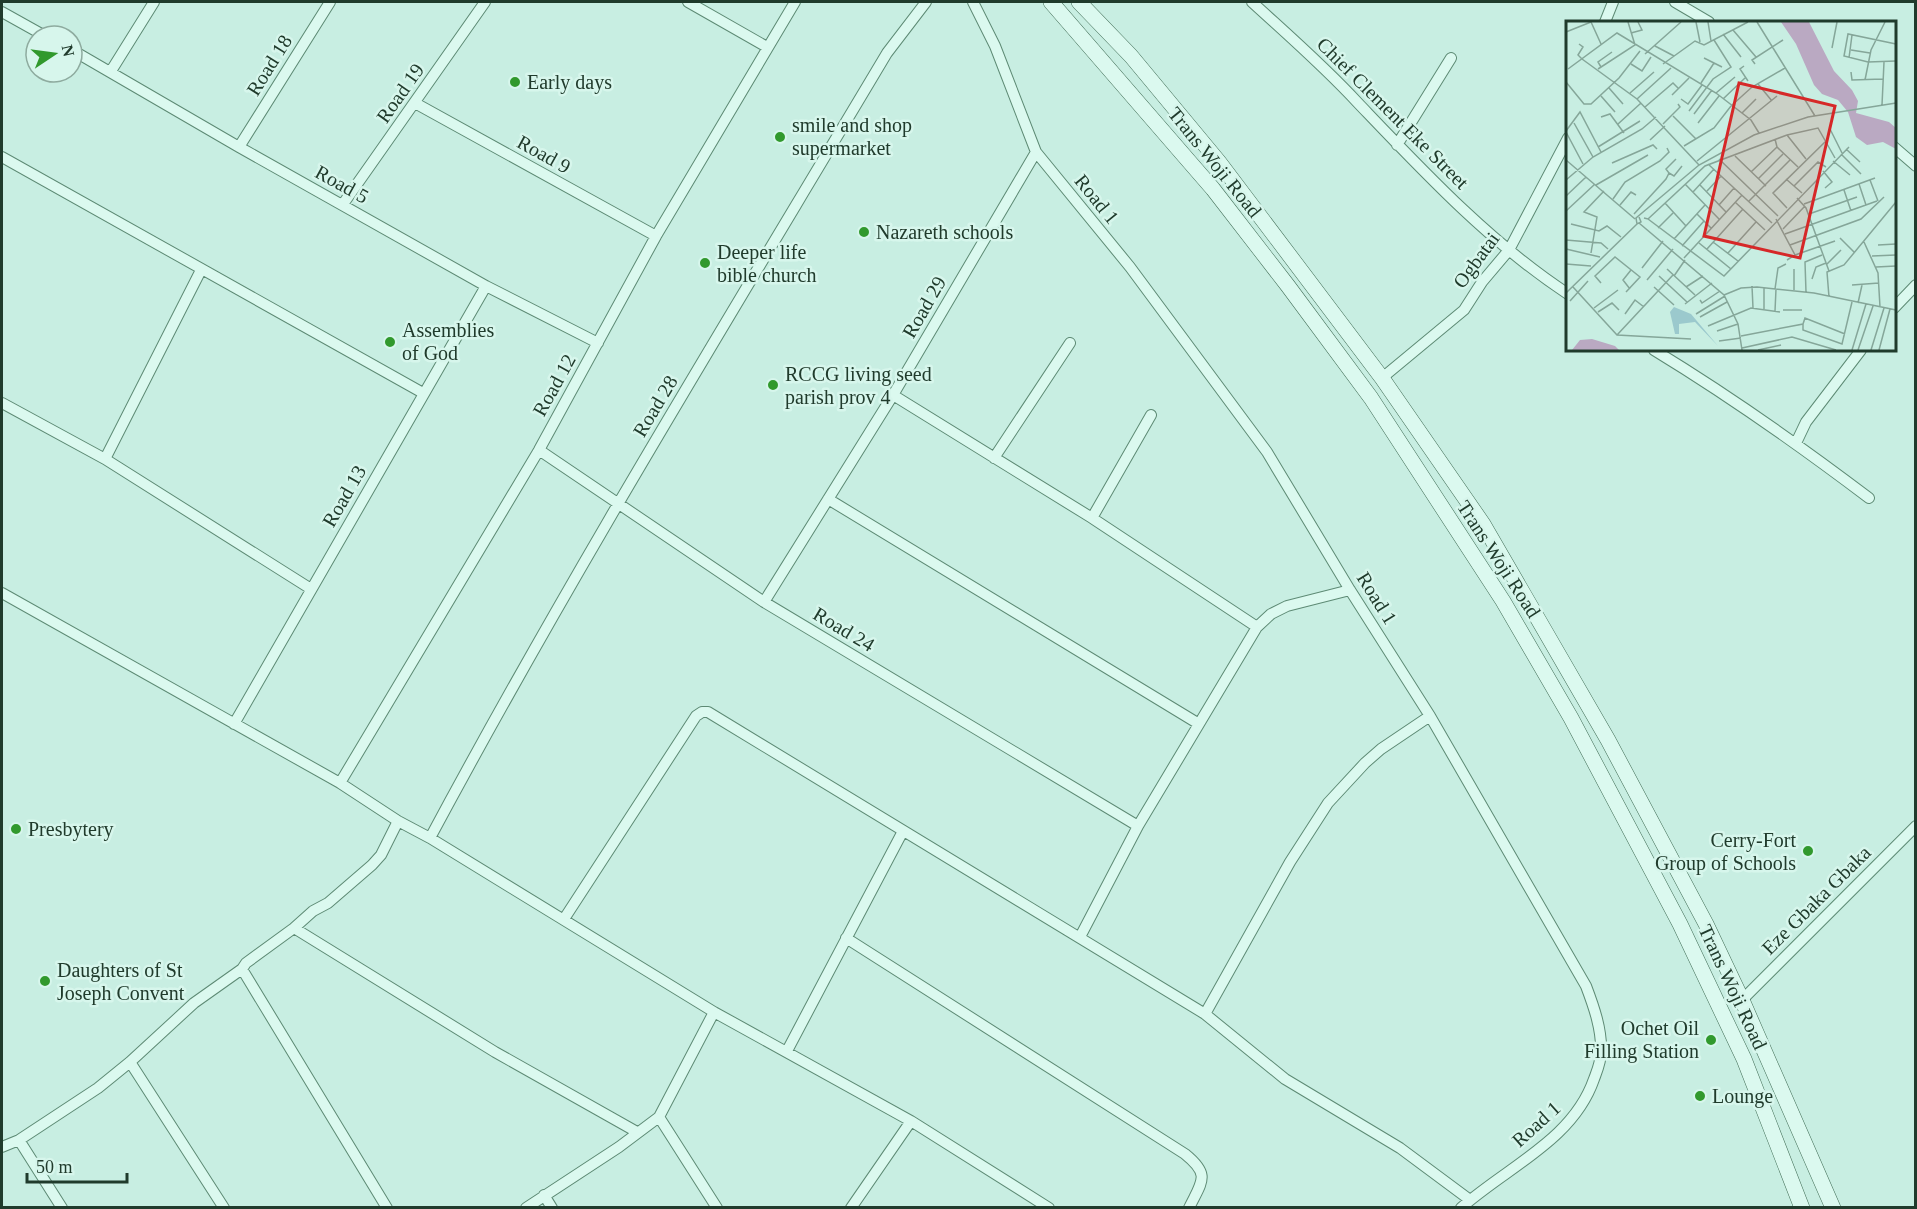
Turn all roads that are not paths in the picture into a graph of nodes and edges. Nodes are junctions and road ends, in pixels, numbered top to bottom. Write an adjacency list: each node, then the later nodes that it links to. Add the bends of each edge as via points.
1 (154, 2): 20 (street)
2 (330, 2): 24 (street, Road 18)
3 (485, 2): 21 (street, Road 19)
4 (688, 2): 17 (street)
5 (795, 2): 17 (street, Road 12)
6 (926, 2): 52 (street, Road 28, via 887,53)
7 (973, 2): 26 (street, Road 1, via 995,46)
8 (1050, 2): 60 (main road, Trans Woji Road, via 1213,189 1364,389)
9 (1080, 2): 41 (main road, Trans Woji Road, via 1131,56 1219,162)
10 (1252, 2): 23 (street, Chief Clement Eke Street, via 1358,102)
11 (1612, 2): 14 (street)
12 (1676, 2): 15 (street)
13 (2, 12): 16 (street)
14 (1605, 21)
15 (1707, 21)
16 (24, 24)
17 (767, 47): 30 (street, Road 12)
18 (84, 56): 20 (street, Road 5)
19 (1451, 58): 23 (street)
20 (111, 71): 24 (street, Road 5)
21 (415, 103): 29 (street, Road 19); 30 (street, Road 9)
22 (1566, 142): 31 (street, Ogbatai)
23 (1397, 145): 31 (street, Chief Clement Eke Street)
24 (238, 147): 29 (street, Road 5)
25 (1896, 149): 28 (street)
26 (1036, 152): 43 (street, Road 29); 55 (street, Road 1, via 1130,267 1267,452)
27 (2, 157): 32 (street)
28 (1916, 166)
29 (343, 204): 34 (street, Road 5)
30 (656, 236): 37 (street, Road 12)
31 (1509, 250): 35 (street, Chief Clement Eke Street); 41 (street, Ogbatai, via 1464,310)
32 (201, 270): 42 (street); 49 (street)
33 (1916, 285): 36 (street)
34 (486, 286): 37 (street, Road 5); 42 (street, Road 13)
35 (1566, 293)
36 (1896, 306)
37 (598, 343): 47 (street, Road 12)
38 (1070, 343): 48 (street)
39 (1656, 351): 46 (street)
40 (1860, 351): 46 (street, via 1806,422)
41 (1382, 378): 59 (main road, Trans Woji Road, via 1483,524)
42 (423, 393): 54 (street, Road 13)
43 (893, 395): 48 (street); 51 (street, Road 29)
44 (2, 403): 49 (street)
45 (1151, 415): 53 (street)
46 (1796, 443): 50 (street)
47 (539, 450): 52 (street, Road 24); 66 (street, Road 12)
48 (994, 458): 53 (street)
49 (105, 459): 54 (street)
50 (1869, 498)
51 (828, 499): 57 (street, Road 29); 63 (street)
52 (618, 505): 57 (street, Road 24); 71 (street, Road 28)
53 (1092, 518): 58 (street)
54 (311, 589): 62 (street, Road 13)
55 (1350, 590): 58 (street, via 1287,606); 61 (street, Road 1)
56 (2, 593): 62 (street)
57 (764, 602): 68 (street, Road 24)
58 (1257, 627): 63 (street)
59 (1546, 632): 60 (main road); 64 (main road, Trans Woji Road)
60 (1527, 641): 65 (main road, Trans Woji Road)
61 (1430, 716): 79 (street, via 1365,763 1328,803 1290,862); 88 (street, Road 1, via 1586,986 1595,1012 1601,1053 1591,1090 1559,1133)
62 (234, 724): 66 (street)
63 (1199, 724): 68 (street)
64 (1612, 748): 65 (main road); 77 (main road, Trans Woji Road)
65 (1593, 759): 98 (main road, Trans Woji Road, via 1680,924 1744,1059)
66 (340, 783): 67 (street)
67 (398, 821): 71 (street); 73 (street, via 372,865)
68 (1138, 825): 74 (street)
69 (1916, 826): 77 (street, Eze Gbaka Gbaka)
70 (903, 831): 72 (street, via 708,712 702,712); 74 (street); 75 (street)
71 (430, 838): 72 (street)
72 (564, 919): 78 (street)
73 (294, 928): 76 (street); 84 (street, via 495,1052)
74 (1080, 937): 79 (street)
75 (846, 938): 80 (street); 97 (street, via 1185,1154 1200,1167 1202,1174 1202,1183)
76 (242, 969): 81 (street, via 194,1003); 91 (street)
77 (1742, 1000): 99 (main road, Trans Woji Road)
78 (714, 1012): 80 (street); 82 (street)
79 (1205, 1014): 88 (street, via 1284,1079 1400,1148)
80 (787, 1051): 83 (street)
81 (130, 1062): 85 (street); 90 (street)
82 (659, 1116): 84 (street); 94 (street)
83 (911, 1120): 95 (street); 96 (street)
84 (637, 1132): 87 (street)
85 (19, 1140): 86 (street); 89 (street)
86 (2, 1147)
87 (544, 1195): 92 (street); 93 (street)
88 (1466, 1204)
89 (62, 1208)
90 (224, 1208)
91 (387, 1208)
92 (526, 1208)
93 (552, 1208)
94 (717, 1208)
95 (851, 1208)
96 (1049, 1208)
97 (1189, 1208)
98 (1802, 1208)
99 (1833, 1208)

